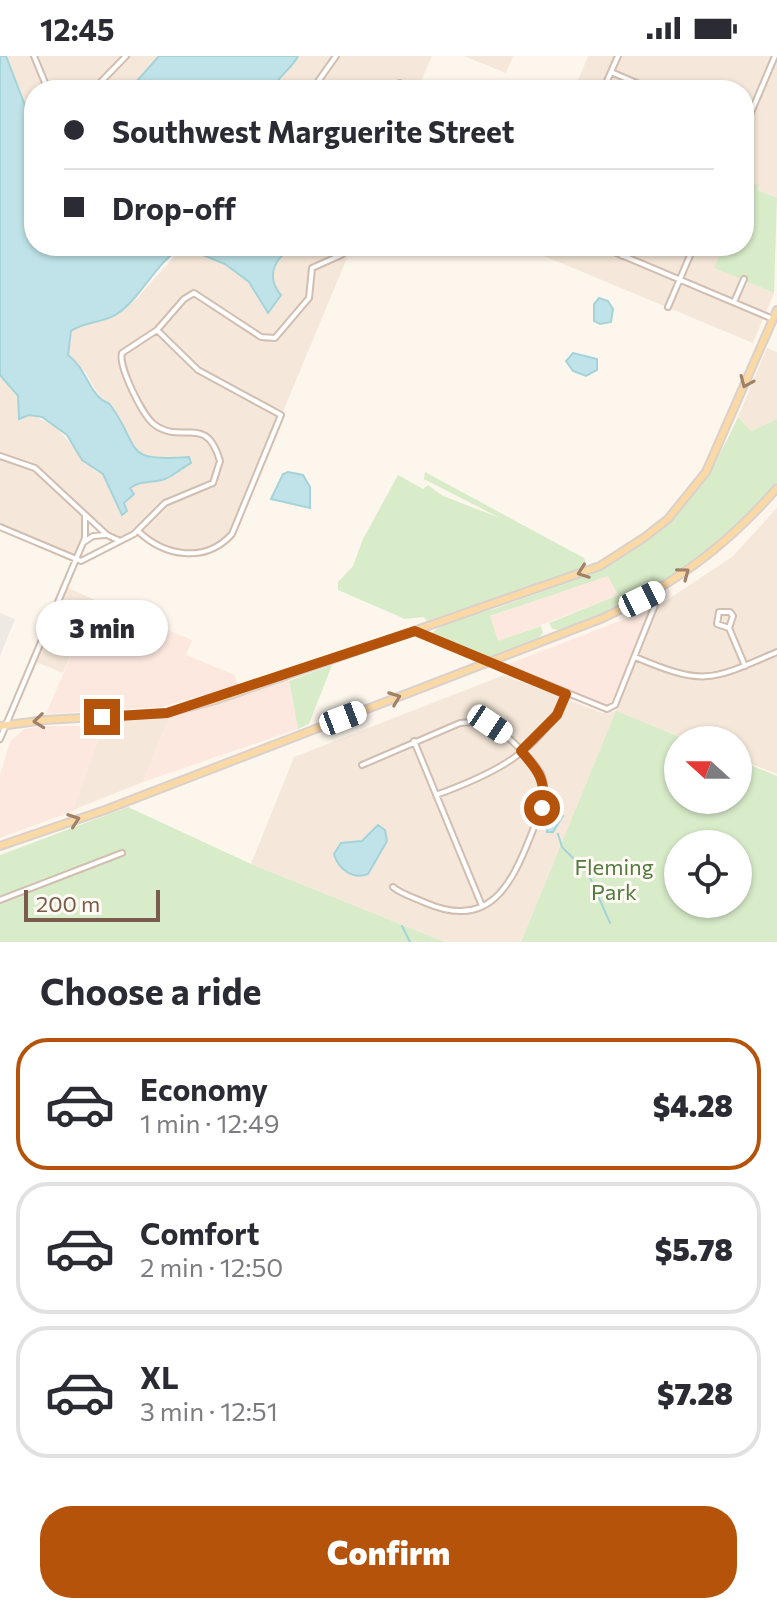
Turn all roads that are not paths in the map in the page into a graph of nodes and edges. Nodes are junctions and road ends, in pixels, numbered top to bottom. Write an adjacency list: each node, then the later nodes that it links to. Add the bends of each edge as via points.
1 (34, 56): 7 (street)
2 (126, 56): 8 (street)
3 (336, 56): 9 (street)
4 (618, 56): 6 (street)
5 (775, 56): 12 (street)
6 (611, 72): 10 (street); 11 (street)
7 (44, 80)
8 (103, 80)
9 (319, 80)
10 (607, 80)
11 (630, 80)
12 (754, 105)
13 (339, 256): 22 (street, via 312,268 309,298 275,338 261,337 194,293)
14 (622, 256): 17 (street)
15 (690, 256): 17 (street)
16 (744, 279): 18 (street)
17 (680, 280): 18 (street); 19 (street)
18 (734, 302): 21 (street)
19 (668, 307)
20 (777, 310): 21 (main road)
21 (773, 319): 34 (main road, one-way to 34, via 706,472 668,519 600,566)
22 (157, 330): 27 (street, via 122,353 122,367 150,420 168,430 205,435 215,448 219,469 213,483 165,503); 27 (street, via 198,370 280,412 232,534 221,545 178,553)
23 (0, 456): 25 (street, via 35,468)
24 (777, 488): 32 (main road, one-way to 24, via 720,545)
25 (85, 515): 28 (street); 30 (street)
26 (0, 527): 31 (street)
27 (138, 531): 29 (street)
28 (107, 535): 29 (street); 30 (street)
29 (120, 541): 31 (street)
30 (83, 544): 31 (street)
31 (75, 561): 40 (street)
32 (661, 590): 36 (street); 37 (main road)
33 (729, 628): 33 (street, via 733,616 719,612 717,624); 38 (street)
34 (415, 631): 37 (street); 40 (main road, one-way to 40, via 167,713)
35 (777, 652): 38 (street)
36 (635, 657): 38 (street, via 696,679); 39 (street, via 612,708)
37 (487, 662): 39 (street); 46 (main road, one-way to 37)
38 (745, 666)
39 (566, 694): 43 (street, via 557,715)
40 (2, 726): 41 (street)
41 (0, 739)
42 (414, 741): 43 (street, via 477,721 490,724); 44 (street); 45 (street)
43 (521, 751): 45 (street, via 494,774); 50 (street, via 541,774 542,808 514,878)
44 (362, 765)
45 (436, 795): 50 (street)
46 (0, 846)
47 (122, 853): 49 (street)
48 (393, 887): 50 (street, via 457,912)
49 (0, 900)
50 (482, 906)

